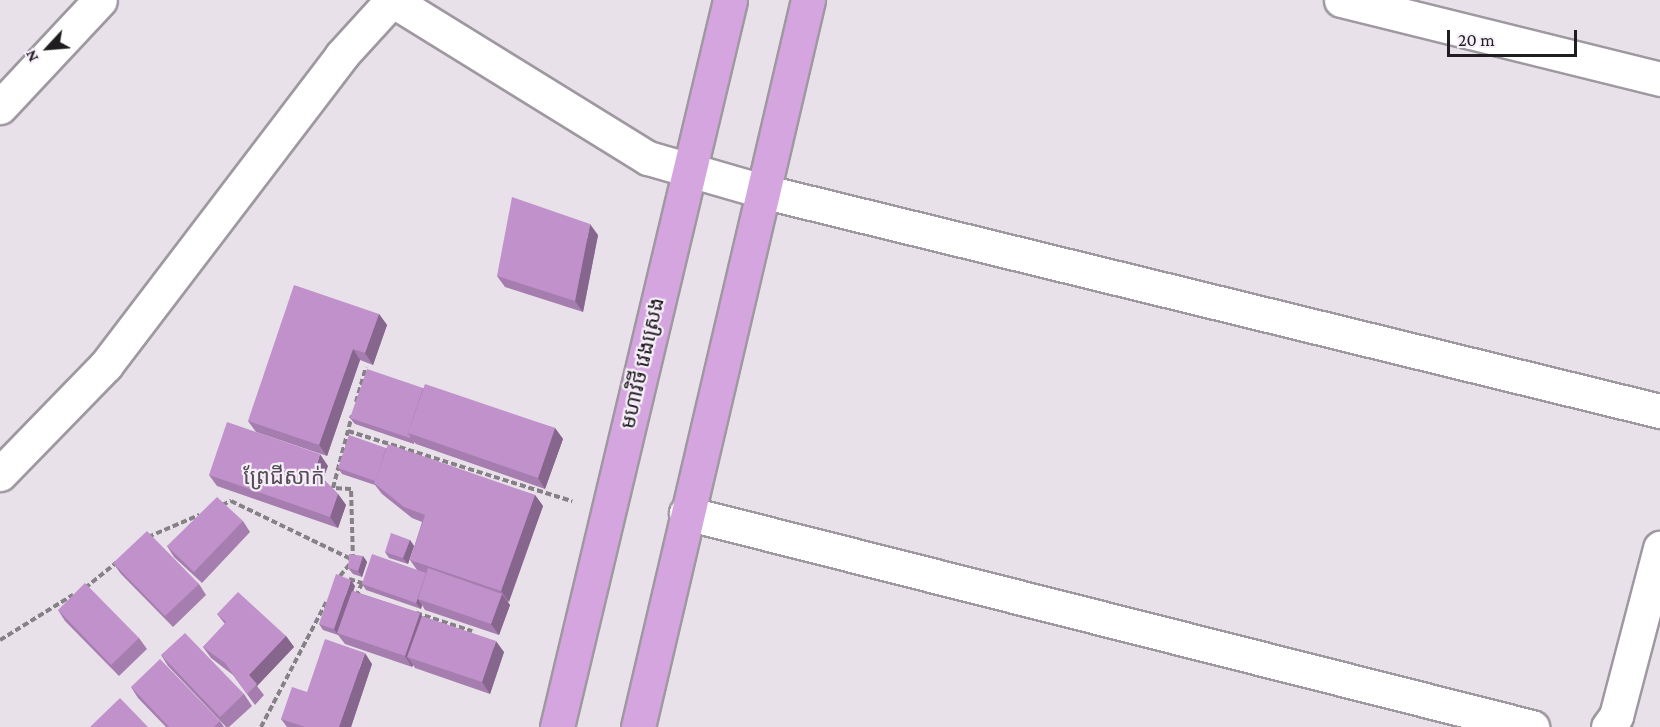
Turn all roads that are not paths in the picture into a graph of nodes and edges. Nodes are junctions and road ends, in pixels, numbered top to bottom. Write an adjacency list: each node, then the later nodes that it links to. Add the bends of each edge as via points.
1 (100, 0): 7 (street)
2 (392, 0): 8 (street, via 648,158); 11 (street, via 341,56 106,365)
3 (730, 0): 8 (main road, មហាវិថី វេងស្រេង)
4 (808, 0): 9 (main road)
5 (1341, 0): 6 (street)
6 (1660, 79)
7 (0, 107)
8 (688, 172): 9 (street); 14 (main road, មហាវិថី វេងស្រេង)
9 (762, 191): 10 (street); 12 (main road)
10 (1660, 411)
11 (0, 474)
12 (686, 513): 15 (main road); 16 (street)
13 (1660, 548): 17 (street, via 1616,716)
14 (557, 727)
15 (638, 727)
16 (1532, 727)
17 (1608, 727)

